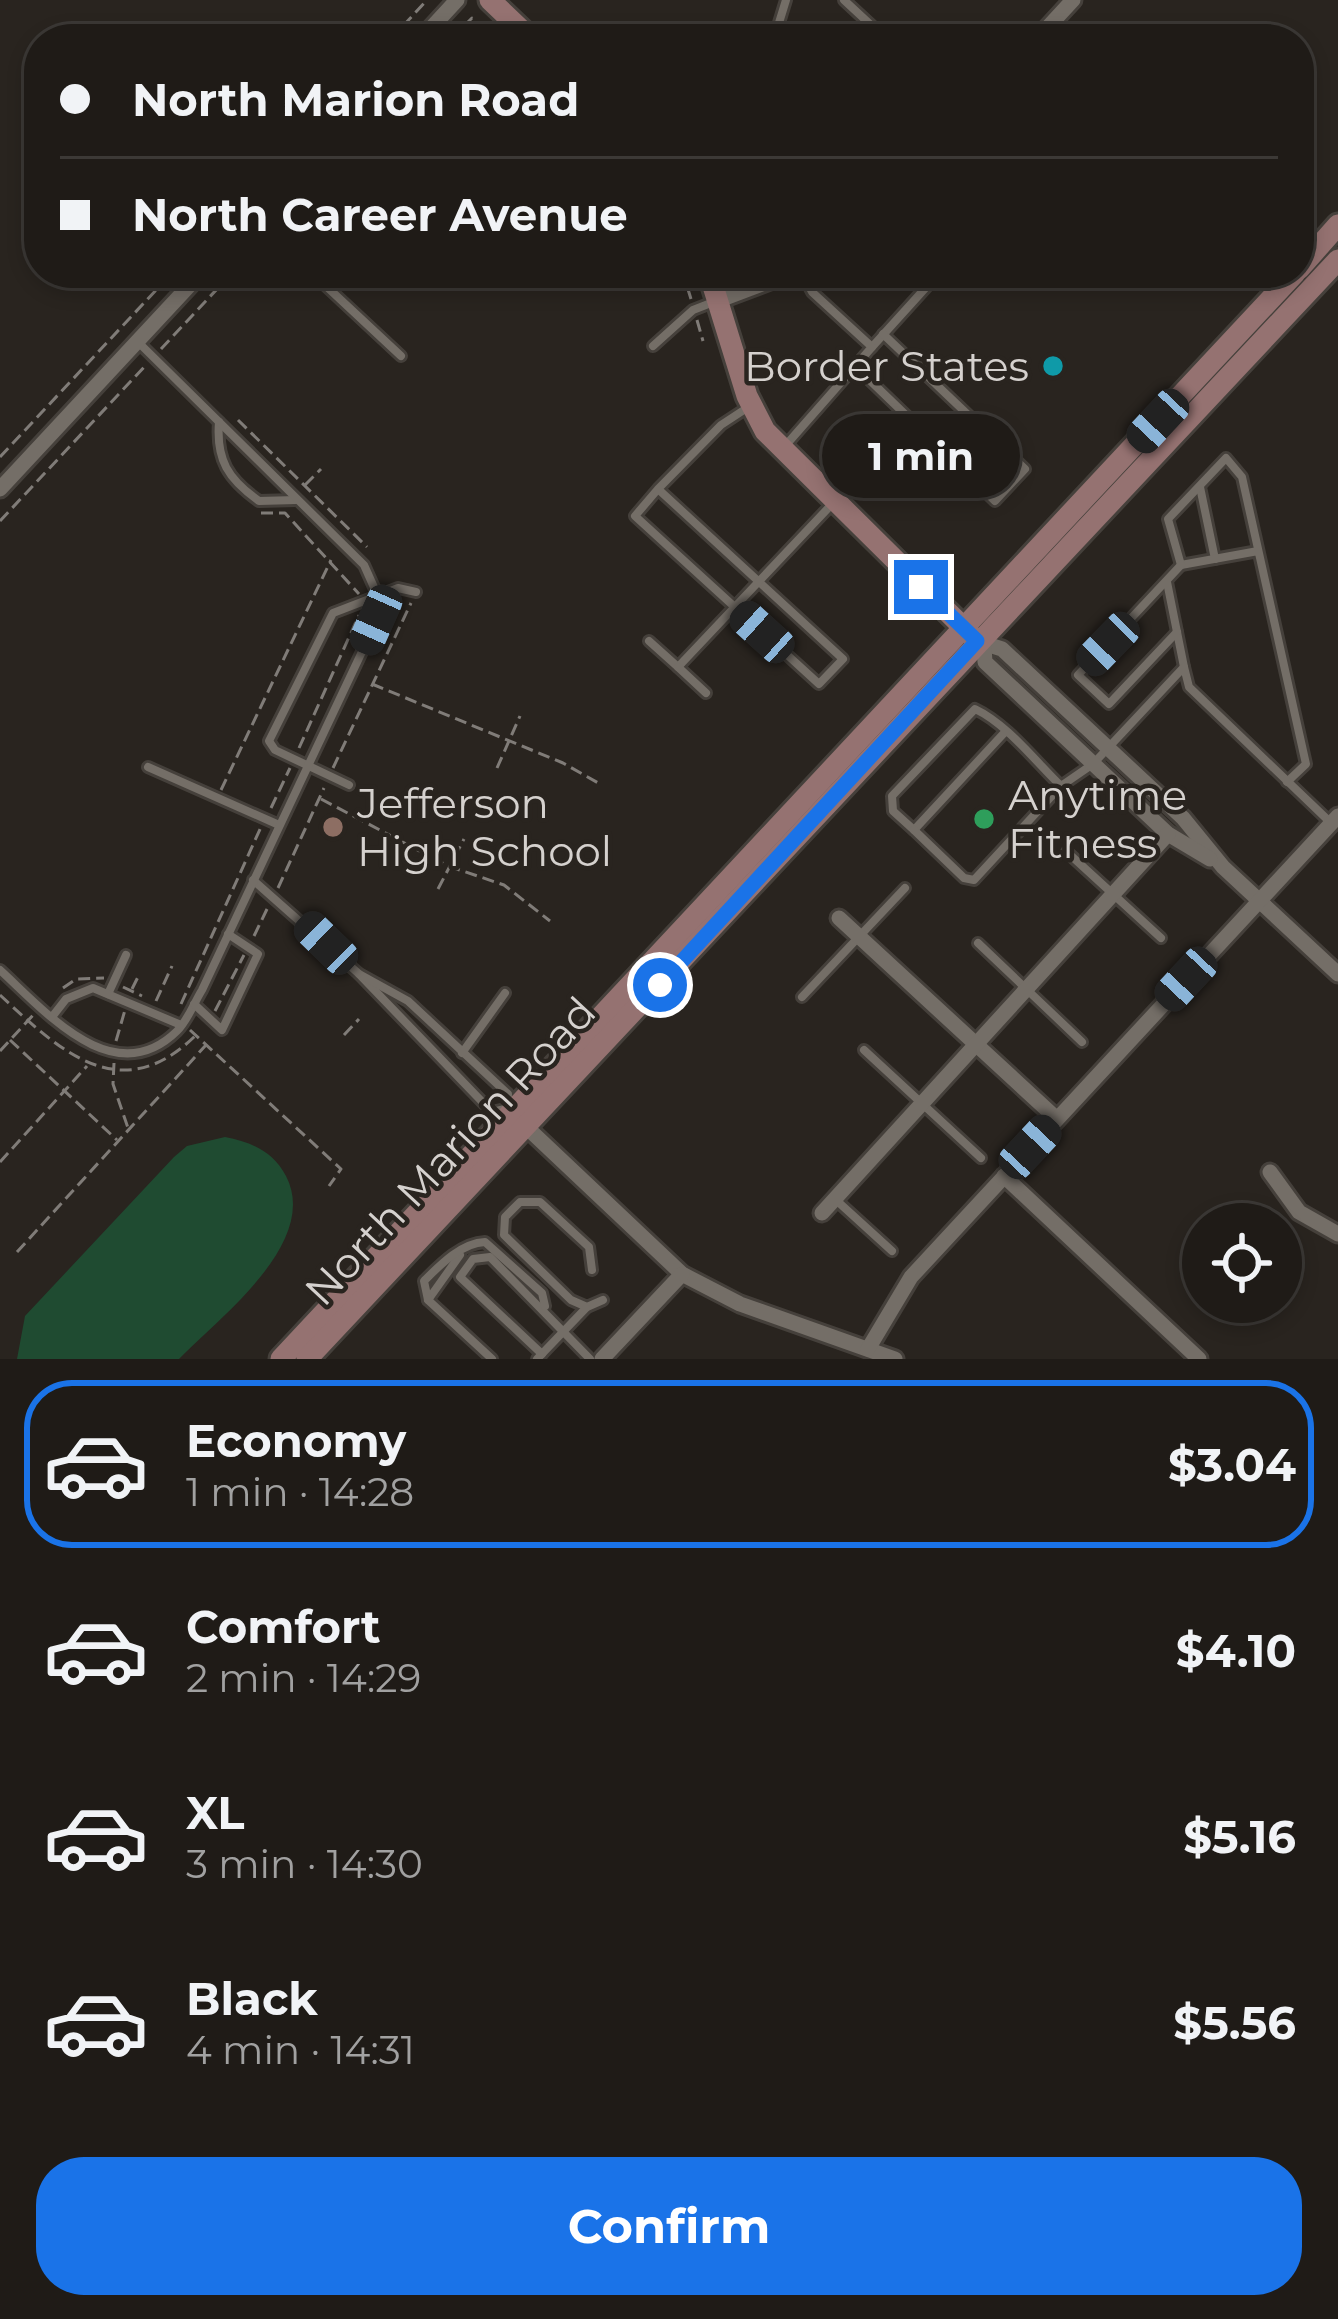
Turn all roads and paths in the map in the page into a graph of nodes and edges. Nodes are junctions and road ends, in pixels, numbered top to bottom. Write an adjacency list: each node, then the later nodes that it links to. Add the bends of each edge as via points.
1 (427, 0): 6 (path)
2 (458, 0): 7 (street)
3 (490, 0): 8 (main road)
4 (844, 0): 9 (lane)
5 (1073, 0): 10 (street)
6 (405, 24)
7 (435, 24)
8 (515, 24)
9 (870, 24)
10 (1050, 24)
11 (1338, 225): 12 (main road, North Marion Road)
12 (1314, 252)
13 (1336, 266): 57 (main road, North Marion Road)
14 (158, 288): 35 (path)
15 (187, 288): 25 (street)
16 (218, 288): 29 (path)
17 (328, 288): 28 (lane)
18 (713, 288): 23 (main road)
19 (751, 288): 23 (street)
20 (810, 288): 27 (lane)
21 (925, 288): 24 (lane)
22 (1282, 288): 57 (main road, North Marion Road)
23 (717, 301): 26 (lane, via 692,310); 31 (main road)
24 (883, 334): 27 (lane); 30 (lane, via 1024,469 1010,485 995,501)
25 (137, 341): 29 (lane); 39 (street)
26 (653, 346)
27 (872, 347): 30 (lane)
28 (401, 356)
29 (153, 357): 33 (lane); 44 (path)
30 (855, 366): 34 (lane)
31 (752, 405): 34 (main road); 40 (lane, via 721,424)
32 (238, 420): 37 (path)
33 (219, 422): 41 (lane); 41 (lane, via 220,461 250,495 268,504)
34 (781, 451): 42 (main road)
35 (0, 457)
36 (321, 469): 37 (path)
37 (304, 485): 45 (path)
38 (1200, 486): 46 (lane, via 1226,458 1242,477); 48 (lane); 49 (lane, via 1168,519)
39 (0, 489)
40 (658, 489): 50 (lane); 55 (lane, via 635,516)
41 (297, 500): 53 (lane, via 364,566)
42 (834, 502): 50 (lane); 57 (main road)
43 (258, 512): 47 (path, via 285,513)
44 (0, 521)
45 (368, 547)
46 (1258, 551): 48 (lane); 73 (lane, via 1306,764)
47 (332, 559): 54 (path); 77 (path)
48 (1215, 559): 49 (lane)
49 (1181, 565): 51 (lane)
50 (758, 580): 55 (lane); 55 (lane, via 843,659 819,684)
51 (1167, 582): 56 (lane); 56 (lane, via 1078,675 1109,704)
52 (416, 592): 53 (lane); 61 (path)
53 (377, 594): 54 (lane); 70 (lane, via 376,620)
54 (360, 600): 67 (path); 67 (lane, via 324,625 269,741)
55 (734, 607): 59 (lane)
56 (1177, 632): 60 (lane)
57 (975, 639): 66 (street, via 1002,649); 68 (street, via 985,662); 131 (main road, North Marion Road)
58 (649, 641): 59 (lane)
59 (678, 667): 62 (lane)
60 (1184, 667): 66 (lane); 73 (lane, via 1189,687)
61 (371, 684): 65 (path); 72 (path)
62 (706, 693)
63 (520, 716): 65 (path)
64 (1005, 732): 76 (lane); 82 (lane); 82 (lane, via 971,711 892,796 893,811)
65 (508, 743): 71 (path); 74 (path)
66 (1108, 748): 68 (lane); 87 (street)
67 (294, 759): 70 (lane); 79 (path)
68 (1093, 764): 76 (lane); 83 (street)
69 (148, 767): 77 (lane)
70 (309, 767): 72 (lane); 81 (lane)
71 (497, 768)
72 (330, 776): 75 (lane); 78 (path)
73 (1287, 782): 80 (lane)
74 (600, 784)
75 (349, 785)
76 (1060, 786): 82 (lane, via 974,880)
77 (217, 798): 79 (lane)
78 (320, 798): 86 (path); 92 (path)
79 (265, 819): 81 (lane); 114 (path)
80 (1335, 819): 93 (street)
81 (279, 825): 88 (lane)
82 (914, 830)
83 (1168, 834): 87 (street); 91 (street)
84 (464, 839): 86 (path)
85 (1067, 852): 91 (lane)
86 (450, 867): 90 (path); 95 (path, via 504,885)
87 (1223, 867): 93 (street)
88 (254, 880): 92 (lane); 96 (lane)
89 (905, 888): 97 (lane)
90 (438, 889)
91 (1114, 893): 98 (lane); 107 (street)
92 (275, 894): 100 (path); 104 (lane)
93 (1260, 900): 105 (street); 132 (street)
94 (839, 918): 97 (street)
95 (550, 922)
96 (228, 934): 100 (lane); 115 (lane)
97 (860, 936): 111 (lane); 123 (street)
98 (1161, 938)
99 (978, 943): 107 (lane)
100 (248, 947): 118 (path); 118 (lane, via 258,954 222,1030)
101 (126, 955): 110 (lane)
102 (172, 966): 113 (path)
103 (0, 970): 116 (lane)
104 (358, 973): 127 (lane, via 408,1001); 131 (lane, via 493,1112)
105 (1338, 974)
106 (138, 977): 108 (path)
107 (1026, 989): 122 (lane); 123 (street)
108 (131, 991)
109 (505, 993): 127 (lane)
110 (108, 994): 112 (lane); 116 (lane, via 78,991)
111 (802, 997)
112 (128, 1003): 119 (lane); 126 (path)
113 (155, 1003)
114 (181, 1003)
115 (194, 1004): 118 (lane); 119 (lane)
116 (52, 1017): 126 (lane, via 81,1042)
117 (359, 1019): 120 (path)
118 (211, 1020): 124 (path)
119 (181, 1025): 126 (lane, via 156,1046)
120 (344, 1035)
121 (10, 1040): 129 (path)
122 (1082, 1042)
123 (976, 1044): 130 (street); 132 (street)
124 (207, 1045): 133 (path); 139 (path, via 341,1169)
125 (864, 1050): 130 (lane)
126 (113, 1052): 133 (path, via 113,1084)
127 (463, 1053): 131 (lane, via 508,1094)
128 (88, 1065): 129 (path)
129 (65, 1091): 134 (path); 136 (path)
130 (922, 1104): 135 (lane); 140 (street)
131 (515, 1116): 146 (street); 153 (main road, North Marion Road); 154 (main road, North Marion Road)
132 (1057, 1118): 138 (street)
133 (129, 1130): 134 (path)
134 (119, 1141): 144 (path)
135 (981, 1158)
136 (0, 1162)
137 (1270, 1172): 142 (street, via 1299,1211)
138 (1004, 1176): 151 (street, via 911,1276); 159 (street)
139 (329, 1186)
140 (835, 1198): 141 (street); 143 (lane)
141 (822, 1213)
142 (1338, 1234)
143 (892, 1251)
144 (17, 1252)
145 (592, 1270): 148 (lane, via 589,1247 540,1202 520,1202 505,1217 508,1239)
146 (682, 1274): 151 (street, via 740,1304); 157 (street)
147 (603, 1300): 148 (lane)
148 (587, 1306): 150 (lane)
149 (545, 1308): 150 (lane); 152 (lane, via 490,1257 472,1258 460,1276); 155 (lane, via 542,1293 485,1243 446,1259 424,1281 428,1300)
150 (562, 1333): 152 (lane); 156 (lane)
151 (868, 1349): 158 (street)
152 (540, 1356)
153 (281, 1359)
154 (307, 1359)
155 (492, 1359)
156 (590, 1359)
157 (602, 1359)
158 (896, 1359)
159 (1198, 1359)

